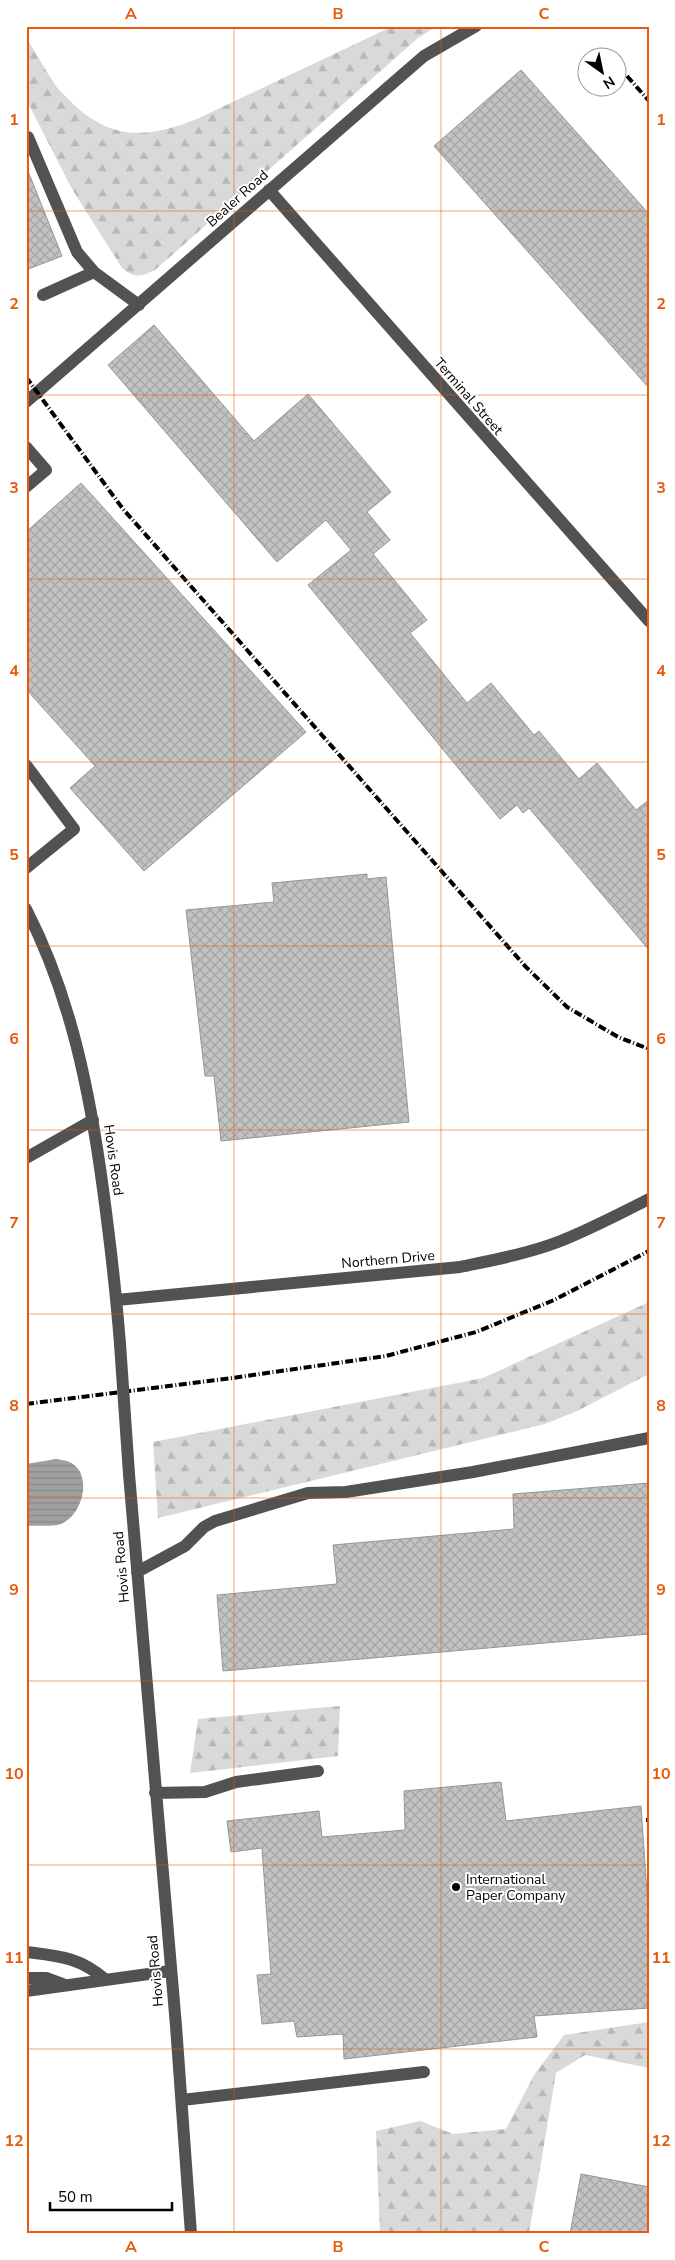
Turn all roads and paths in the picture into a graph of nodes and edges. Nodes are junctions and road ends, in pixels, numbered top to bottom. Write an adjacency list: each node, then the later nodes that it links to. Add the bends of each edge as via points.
1 (476, 26): 3 (street, Bealer Road, via 424,56)
2 (28, 137): 4 (street, via 77,252)
3 (269, 190): 6 (street, Bealer Road); 10 (street, Terminal Street)
4 (94, 272): 5 (street); 6 (street)
5 (43, 295)
6 (139, 305): 7 (street, Bealer Road)
7 (26, 402)
8 (26, 447): 9 (street, via 46,470)
9 (26, 487)
10 (649, 621)
11 (26, 765): 12 (street, via 74,829)
12 (26, 868)
13 (26, 908): 14 (street, Hovis Road, via 67,1010)
14 (93, 1120): 15 (street); 17 (street, Hovis Road)
15 (26, 1158)
16 (649, 1199): 17 (street, Northern Drive, via 602,1224 557,1242 510,1257 460,1267)
17 (117, 1300): 19 (street, Hovis Road, bridge)
18 (649, 1438): 19 (street, via 472,1472 346,1492 308,1494 215,1521 185,1546)
19 (137, 1572): 21 (street, Hovis Road)
20 (318, 1771): 21 (street, via 236,1782 205,1792)
21 (155, 1793): 23 (street, Hovis Road)
22 (26, 1952): 25 (street, via 74,1959 85,1963)
23 (170, 1970): 25 (street); 29 (street, Hovis Road)
24 (26, 1978): 26 (street, via 46,1978)
25 (106, 1980): 26 (street)
26 (65, 1986): 27 (street)
27 (26, 1991)
28 (424, 2072): 29 (street)
29 (182, 2100): 30 (street, Hovis Road)
30 (191, 2234)

